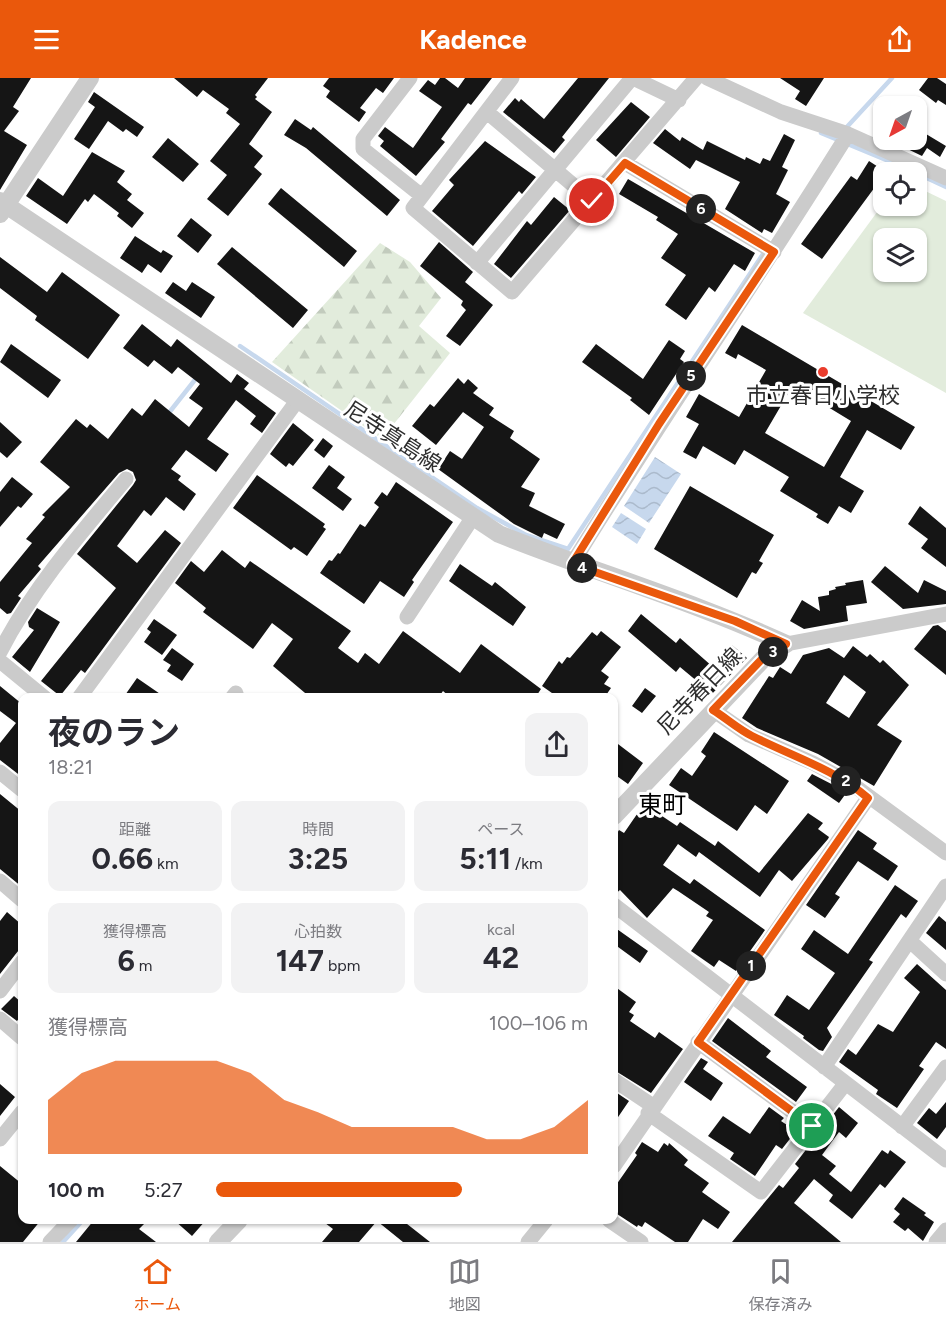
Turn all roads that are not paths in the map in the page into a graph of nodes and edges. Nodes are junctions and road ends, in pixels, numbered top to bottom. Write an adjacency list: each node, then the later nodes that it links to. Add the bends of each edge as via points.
1 (90, 78): 15 (street)
2 (410, 78): 13 (street, via 363,139 363,149)
3 (512, 78): 8 (street)
4 (633, 78): 7 (street); 11 (street)
5 (707, 78): 9 (street)
6 (694, 81): 7 (street)
7 (679, 100): 10 (street)
8 (487, 112): 11 (street); 13 (street)
9 (842, 137): 12 (street); 16 (street)
10 (625, 163): 14 (street); 16 (street)
11 (556, 170): 14 (street); 17 (street)
12 (946, 178)
13 (422, 196): 17 (street, via 413,207)
14 (592, 201): 17 (street, via 512,292)
15 (2, 207): 18 (street, 尼寺真島線)
16 (768, 249): 21 (street)
17 (477, 263)
18 (297, 401): 20 (street, 尼寺真島線); 28 (street)
19 (126, 478): 25 (street, via 57,561)
20 (473, 517): 21 (street, 尼寺真島線, via 499,534); 23 (street)
21 (572, 564): 24 (street, 尼寺真島線, via 735,621)
22 (946, 614): 24 (street, 尼寺春日線)
23 (407, 617)
24 (786, 644): 29 (street, 尼寺春日線, via 762,659)
25 (0, 652)
26 (0, 661): 27 (street)
27 (39, 693)
28 (83, 693)
29 (713, 710): 32 (street, via 749,735 852,784); 33 (street, 尼寺春日線)
30 (0, 772): 31 (street)
31 (18, 787)
32 (868, 798): 34 (street); 43 (street)
33 (618, 812)
34 (946, 853)
35 (0, 882): 37 (street)
36 (946, 886): 39 (street)
37 (18, 897)
38 (618, 908): 43 (street)
39 (910, 941): 41 (street); 47 (street)
40 (18, 967): 42 (street)
41 (946, 974)
42 (0, 991)
43 (730, 996): 46 (street); 47 (street)
44 (0, 1019): 45 (street)
45 (18, 1035)
46 (698, 1042): 51 (street); 53 (street)
47 (824, 1067): 50 (street)
48 (946, 1067): 54 (street)
49 (618, 1083): 51 (street)
50 (845, 1083): 53 (street); 54 (street)
51 (650, 1110): 53 (street, via 761,1192); 56 (street)
52 (18, 1117): 55 (street)
53 (812, 1126)
54 (902, 1127): 57 (street)
55 (0, 1139)
56 (618, 1160)
57 (946, 1160)
58 (67, 1224): 63 (street)
59 (234, 1224): 64 (street)
60 (543, 1224): 65 (street)
61 (615, 1224): 66 (street)
62 (946, 1230): 67 (street)
63 (50, 1242)
64 (218, 1242)
65 (528, 1242)
66 (641, 1242)
67 (936, 1242)

